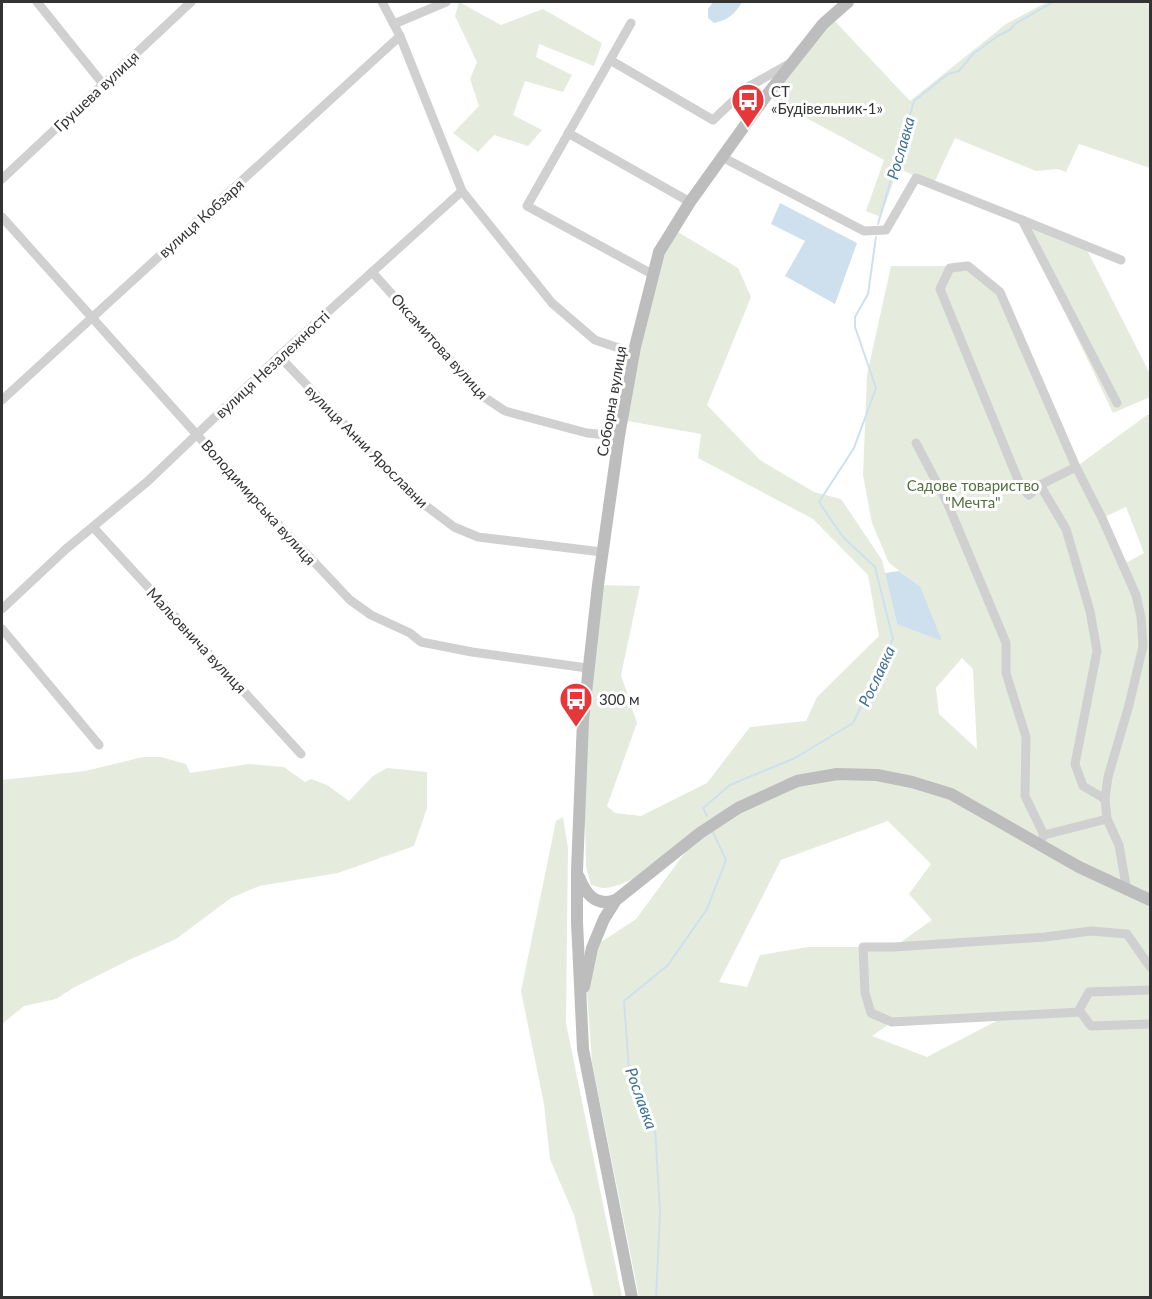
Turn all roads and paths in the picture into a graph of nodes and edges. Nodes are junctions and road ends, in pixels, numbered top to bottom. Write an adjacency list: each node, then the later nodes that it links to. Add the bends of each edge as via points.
1 (37, 2): 11 (street)
2 (191, 2): 11 (street, Грушева вулиця)
3 (382, 2): 7 (street)
4 (446, 2): 7 (street)
5 (848, 2): 10 (street, Соборна вулиця)
6 (631, 22): 9 (street)
7 (394, 24): 8 (street)
8 (400, 36): 15 (street); 22 (street, вулиця Кобзаря)
9 (610, 60): 10 (street, via 713,120 748,87); 12 (street)
10 (791, 63): 13 (street, Соборна вулиця)
11 (103, 84): 14 (street, Грушева вулиця)
12 (568, 133): 16 (street); 21 (street, via 527,206)
13 (722, 157): 16 (street, Соборна вулиця); 18 (street, via 864,231 886,230 916,178)
14 (2, 179)
15 (462, 191): 20 (street, вулиця Незалежності); 23 (street, via 552,303 595,339)
16 (690, 202): 21 (street, Соборна вулиця, via 659,252)
17 (2, 217): 22 (street, Володимирська вулиця)
18 (1022, 220): 19 (street); 26 (street)
19 (1121, 260)
20 (372, 272): 24 (street, вулиця Незалежності); 28 (street, Оксамитова вулиця, via 483,397 505,411 587,433)
21 (652, 274): 23 (street, Соборна вулиця)
22 (91, 319): 25 (street, вулиця Кобзаря); 27 (street, Володимирська вулиця)
23 (634, 353): 28 (street, Соборна вулиця)
24 (279, 356): 27 (street, вулиця Незалежності); 33 (street, вулиця Анни Ярославни, via 413,496 454,527 478,537)
25 (2, 400)
26 (1117, 403)
27 (197, 434): 32 (street, вулиця Незалежності); 36 (street, Володимирська вулиця, via 325,575 371,615 421,642)
28 (619, 436): 33 (street, Соборна вулиця)
29 (916, 443): 41 (street, via 947,502 1006,643 1006,673 1026,737 1025,796)
30 (1076, 467): 31 (street); 31 (street, via 1000,292 968,266 950,268 940,289 1021,487 1029,495); 39 (street, via 1124,564 1141,617 1143,646)
31 (1040, 485): 39 (street, via 1066,529 1090,611 1097,651 1075,764 1083,786)
32 (93, 527): 34 (street, вулиця Незалежності); 38 (street, Мальовнича вулиця)
33 (602, 552): 36 (street, Соборна вулиця)
34 (2, 609)
35 (2, 629): 37 (street)
36 (588, 668): 42 (street, Соборна вулиця)
37 (99, 745)
38 (301, 754)
39 (1105, 799): 40 (street)
40 (1107, 819): 41 (street); 43 (street, via 1119,845)
41 (1042, 839): 43 (street, via 1079,867); 44 (street, via 951,794 912,782 837,774 797,781 738,808)
42 (577, 871): 44 (street, via 583,888 595,900); 48 (street, Соборна вулиця)
43 (1127, 891): 45 (street)
44 (616, 900): 48 (street, via 592,948)
45 (1150, 900)
46 (1150, 967): 49 (street, via 1127,934 1091,931 863,947 865,993 871,1014 891,1022)
47 (1150, 990): 49 (street, via 1089,992)
48 (580, 1006): 52 (street, via 588,1082)
49 (1080, 1012): 50 (street, via 1091,1026)
50 (1148, 1024): 51 (street)
51 (1150, 1035)
52 (632, 1298)

